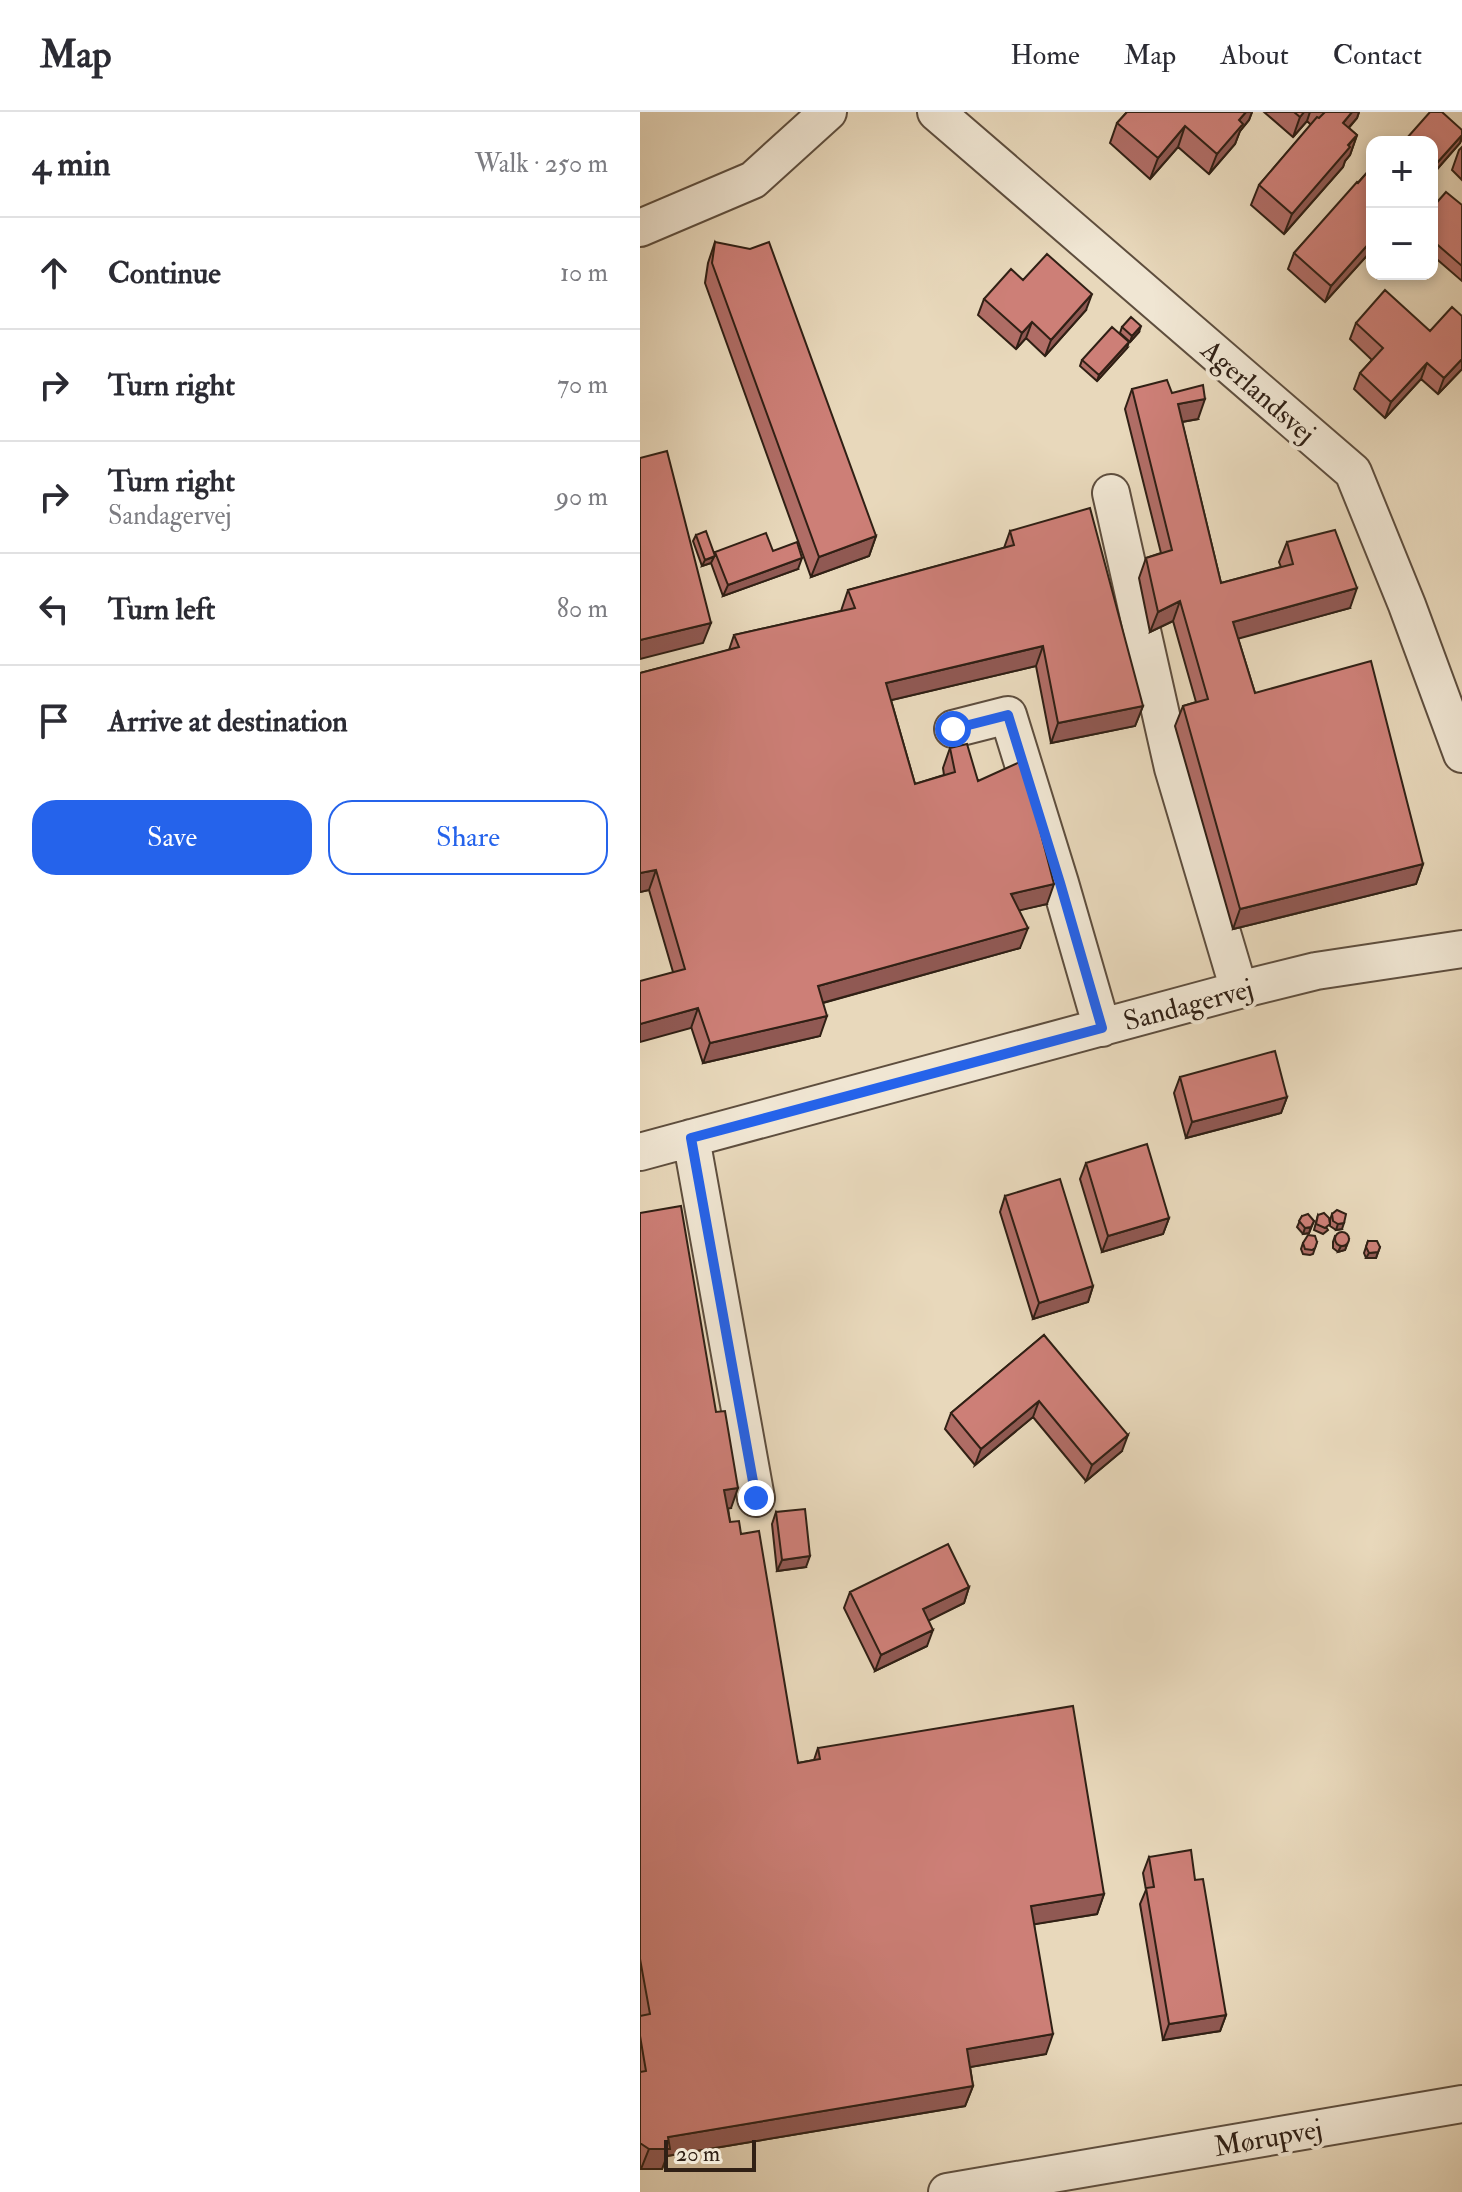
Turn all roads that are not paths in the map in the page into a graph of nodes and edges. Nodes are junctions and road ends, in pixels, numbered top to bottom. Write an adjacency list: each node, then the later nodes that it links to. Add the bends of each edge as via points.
1 (828, 112): 3 (street, via 753,180)
2 (936, 112): 6 (street, Agerlandsvej, via 1353,472)
3 (640, 228)
4 (1111, 493): 8 (street, via 1173,768)
5 (953, 729): 9 (street, via 1008,715)
6 (1462, 754)
7 (1462, 949): 8 (street, Sandagervej, via 1316,971)
8 (1239, 990): 9 (street, Sandagervej)
9 (1102, 1028): 10 (street, Sandagervej)
10 (691, 1138): 11 (street, Sandagervej); 12 (street)
11 (640, 1152)
12 (756, 1498)
13 (1462, 2104): 14 (street, Mørupvej)
14 (1075, 2181): 15 (street, Mørupvej)
15 (947, 2192)

